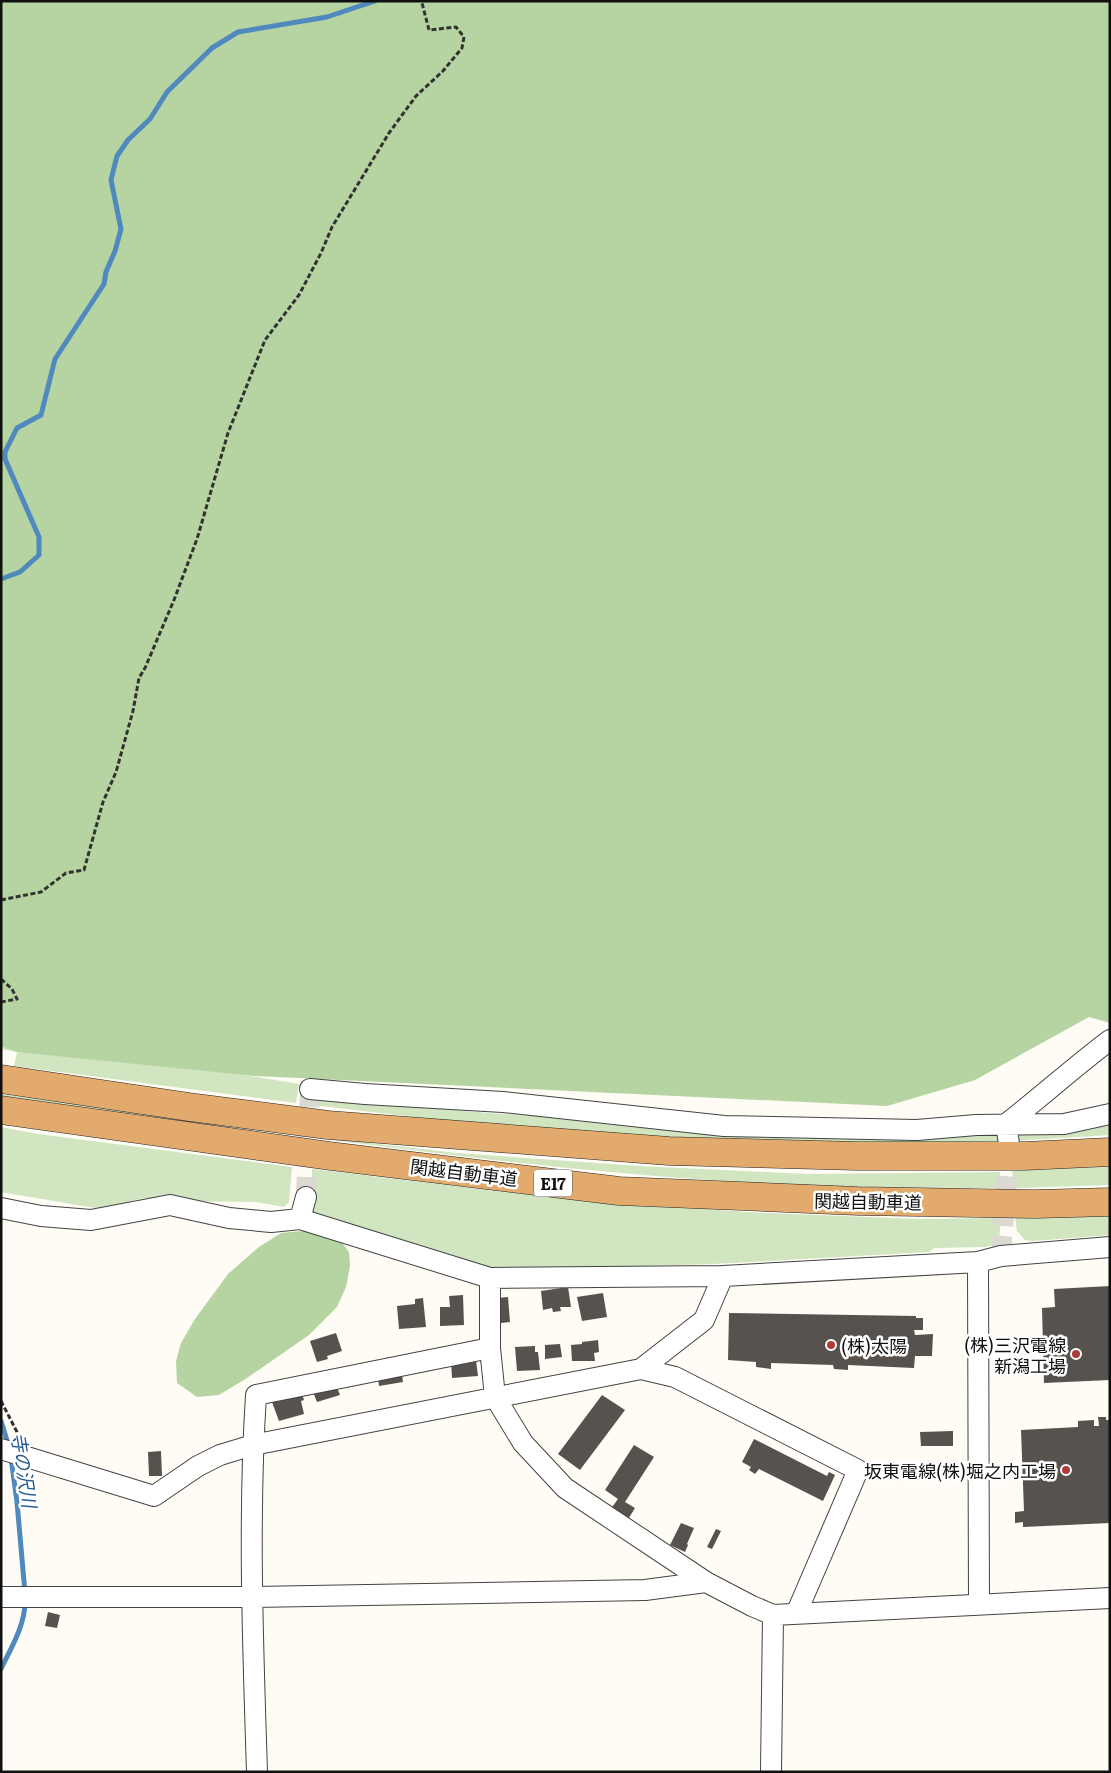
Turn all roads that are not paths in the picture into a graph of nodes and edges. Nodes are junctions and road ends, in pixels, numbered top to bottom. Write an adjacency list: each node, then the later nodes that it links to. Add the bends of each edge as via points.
1 (1110, 1040): 6 (street, via 1044,1094)
2 (1, 1079): 7 (highway, 関越自動車道 / E17, via 328,1124 669,1151 857,1156 1024,1156)
3 (310, 1089): 6 (street, via 503,1102 724,1126)
4 (1, 1110): 9 (highway, 関越自動車道 / E17, via 330,1156 619,1191 858,1201)
5 (1110, 1114): 6 (street)
6 (1008, 1134)
7 (1110, 1152)
8 (306, 1197): 11 (street)
9 (1110, 1202)
10 (1, 1208): 11 (street, via 41,1216 91,1220 170,1205 263,1222)
11 (300, 1219): 15 (street)
12 (1110, 1247): 13 (street, via 1001,1256)
13 (978, 1262): 14 (street); 25 (street)
14 (723, 1276): 15 (street); 17 (street, via 704,1320)
15 (490, 1278): 16 (street)
16 (490, 1348): 18 (street); 19 (street, via 256,1395)
17 (640, 1369): 18 (street); 26 (street, via 675,1377 858,1470)
18 (495, 1397): 19 (street); 21 (street, via 522,1443 565,1488)
19 (253, 1445): 20 (street, via 212,1458 154,1496); 23 (street)
20 (12, 1452)
21 (706, 1582): 23 (street, via 644,1590); 27 (street)
22 (17, 1597): 23 (street)
23 (251, 1598): 28 (street)
24 (1110, 1598): 25 (street)
25 (979, 1604): 26 (street)
26 (796, 1614): 27 (street)
27 (773, 1615): 29 (street)
28 (257, 1772)
29 (771, 1772)

